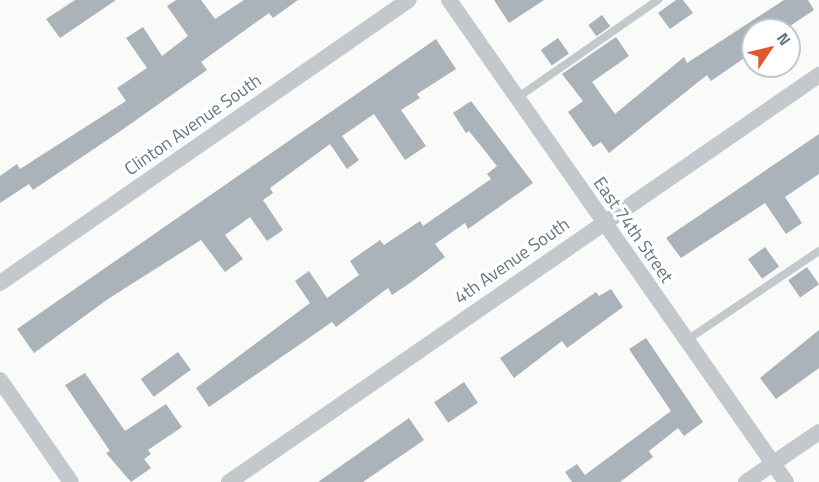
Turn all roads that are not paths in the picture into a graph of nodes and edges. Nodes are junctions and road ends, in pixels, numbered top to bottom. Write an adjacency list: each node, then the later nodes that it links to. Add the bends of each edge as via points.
1 (408, 0): 8 (street, Clinton Avenue South)
2 (449, 0): 5 (street, East 74th Street)
3 (658, 0): 5 (lane)
4 (819, 75): 6 (street, 4th Avenue South)
5 (517, 98): 6 (street, East 74th Street)
6 (604, 222): 9 (street, East 74th Street); 14 (street, 4th Avenue South)
7 (819, 251): 9 (lane)
8 (0, 283)
9 (687, 340): 12 (street, East 74th Street)
10 (0, 380): 13 (street)
11 (819, 432): 12 (street)
12 (773, 463): 15 (street); 16 (street, East 74th Street)
13 (71, 482)
14 (229, 482)
15 (746, 482)
16 (786, 482)

